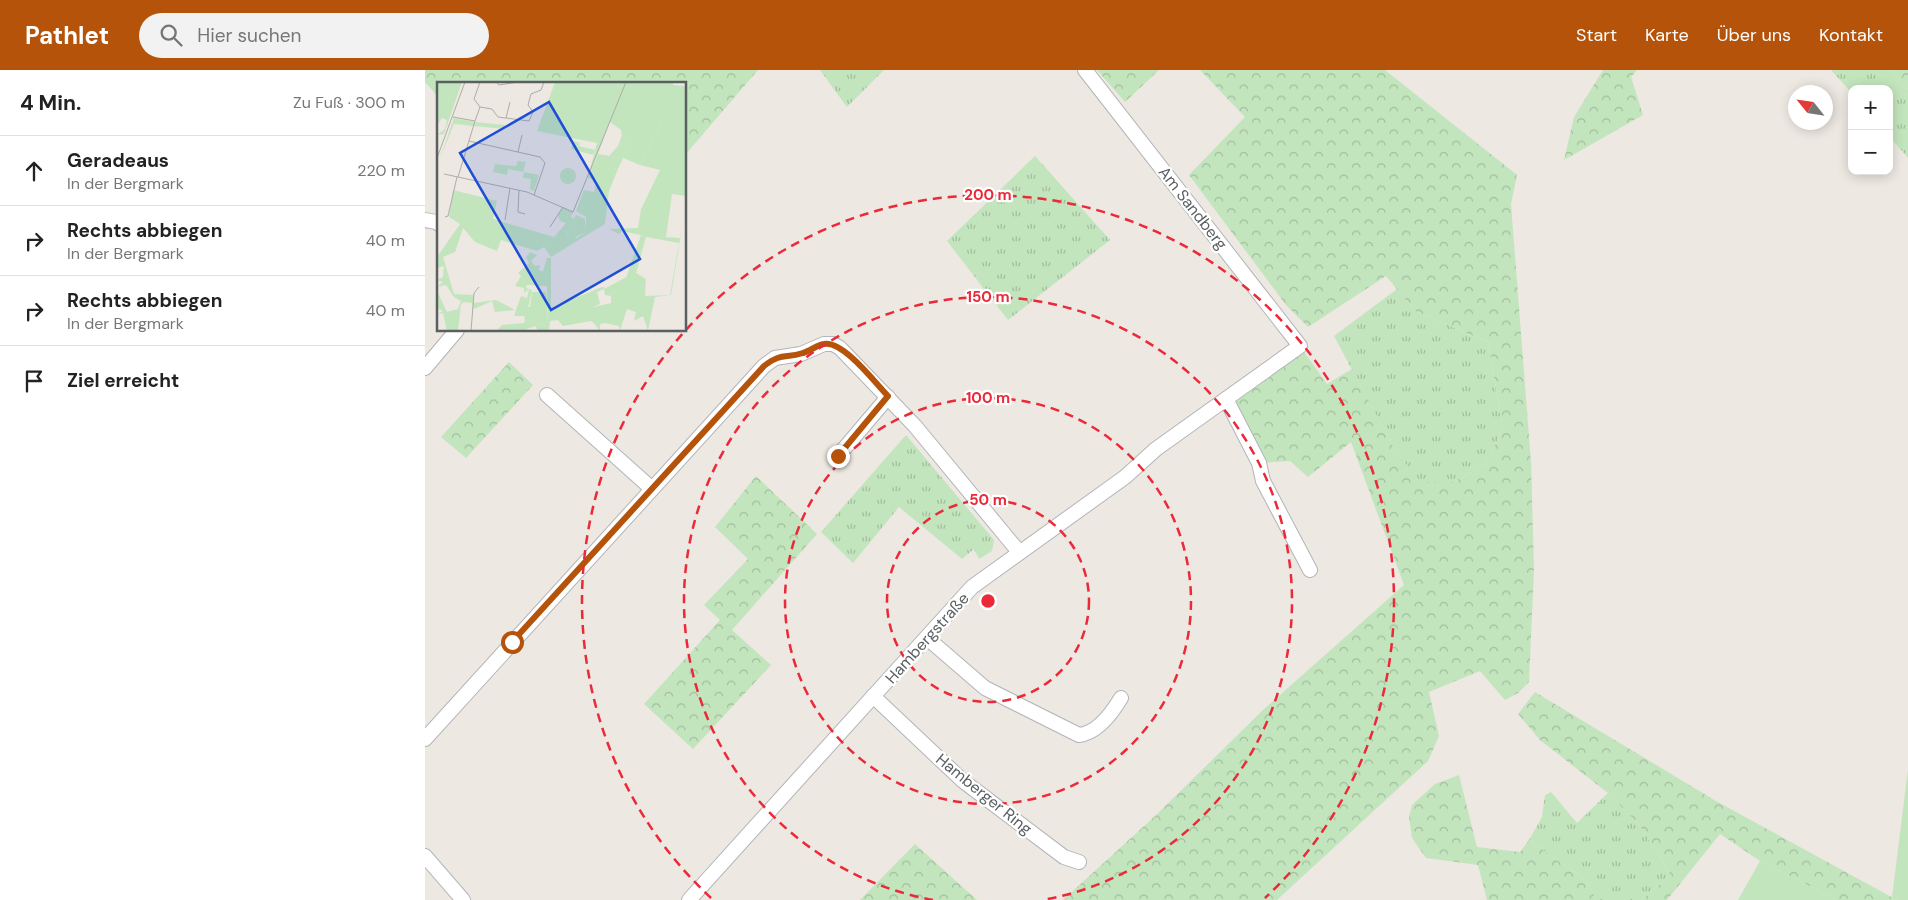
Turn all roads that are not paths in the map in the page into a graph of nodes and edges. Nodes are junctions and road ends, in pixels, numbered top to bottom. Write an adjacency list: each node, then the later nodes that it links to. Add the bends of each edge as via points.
1 (1085, 70): 3 (street, Am Sandberg)
2 (456, 331): 4 (street)
3 (1300, 346): 7 (street, Hambergstraße)
4 (425, 368)
5 (547, 395): 9 (street)
6 (888, 396): 8 (street); 9 (street, via 851,357 833,344 775,358); 10 (street)
7 (1226, 399): 10 (street, Hambergstraße, via 1156,449 1121,481); 11 (street, via 1259,463 1263,481)
8 (838, 456)
9 (651, 488): 15 (street)
10 (1019, 552): 12 (street, Hambergstraße, via 973,587)
11 (1310, 570)
12 (927, 638): 13 (street, Hambergstraße); 14 (street, via 985,688 1079,735 1088,734 1112,714)
13 (873, 696): 17 (street, Hamberger Ring, via 963,781 1064,857); 19 (street, Hambergstraße)
14 (1121, 698)
15 (425, 739)
16 (425, 856): 18 (street)
17 (1079, 862)
18 (463, 900)
19 (689, 900)

